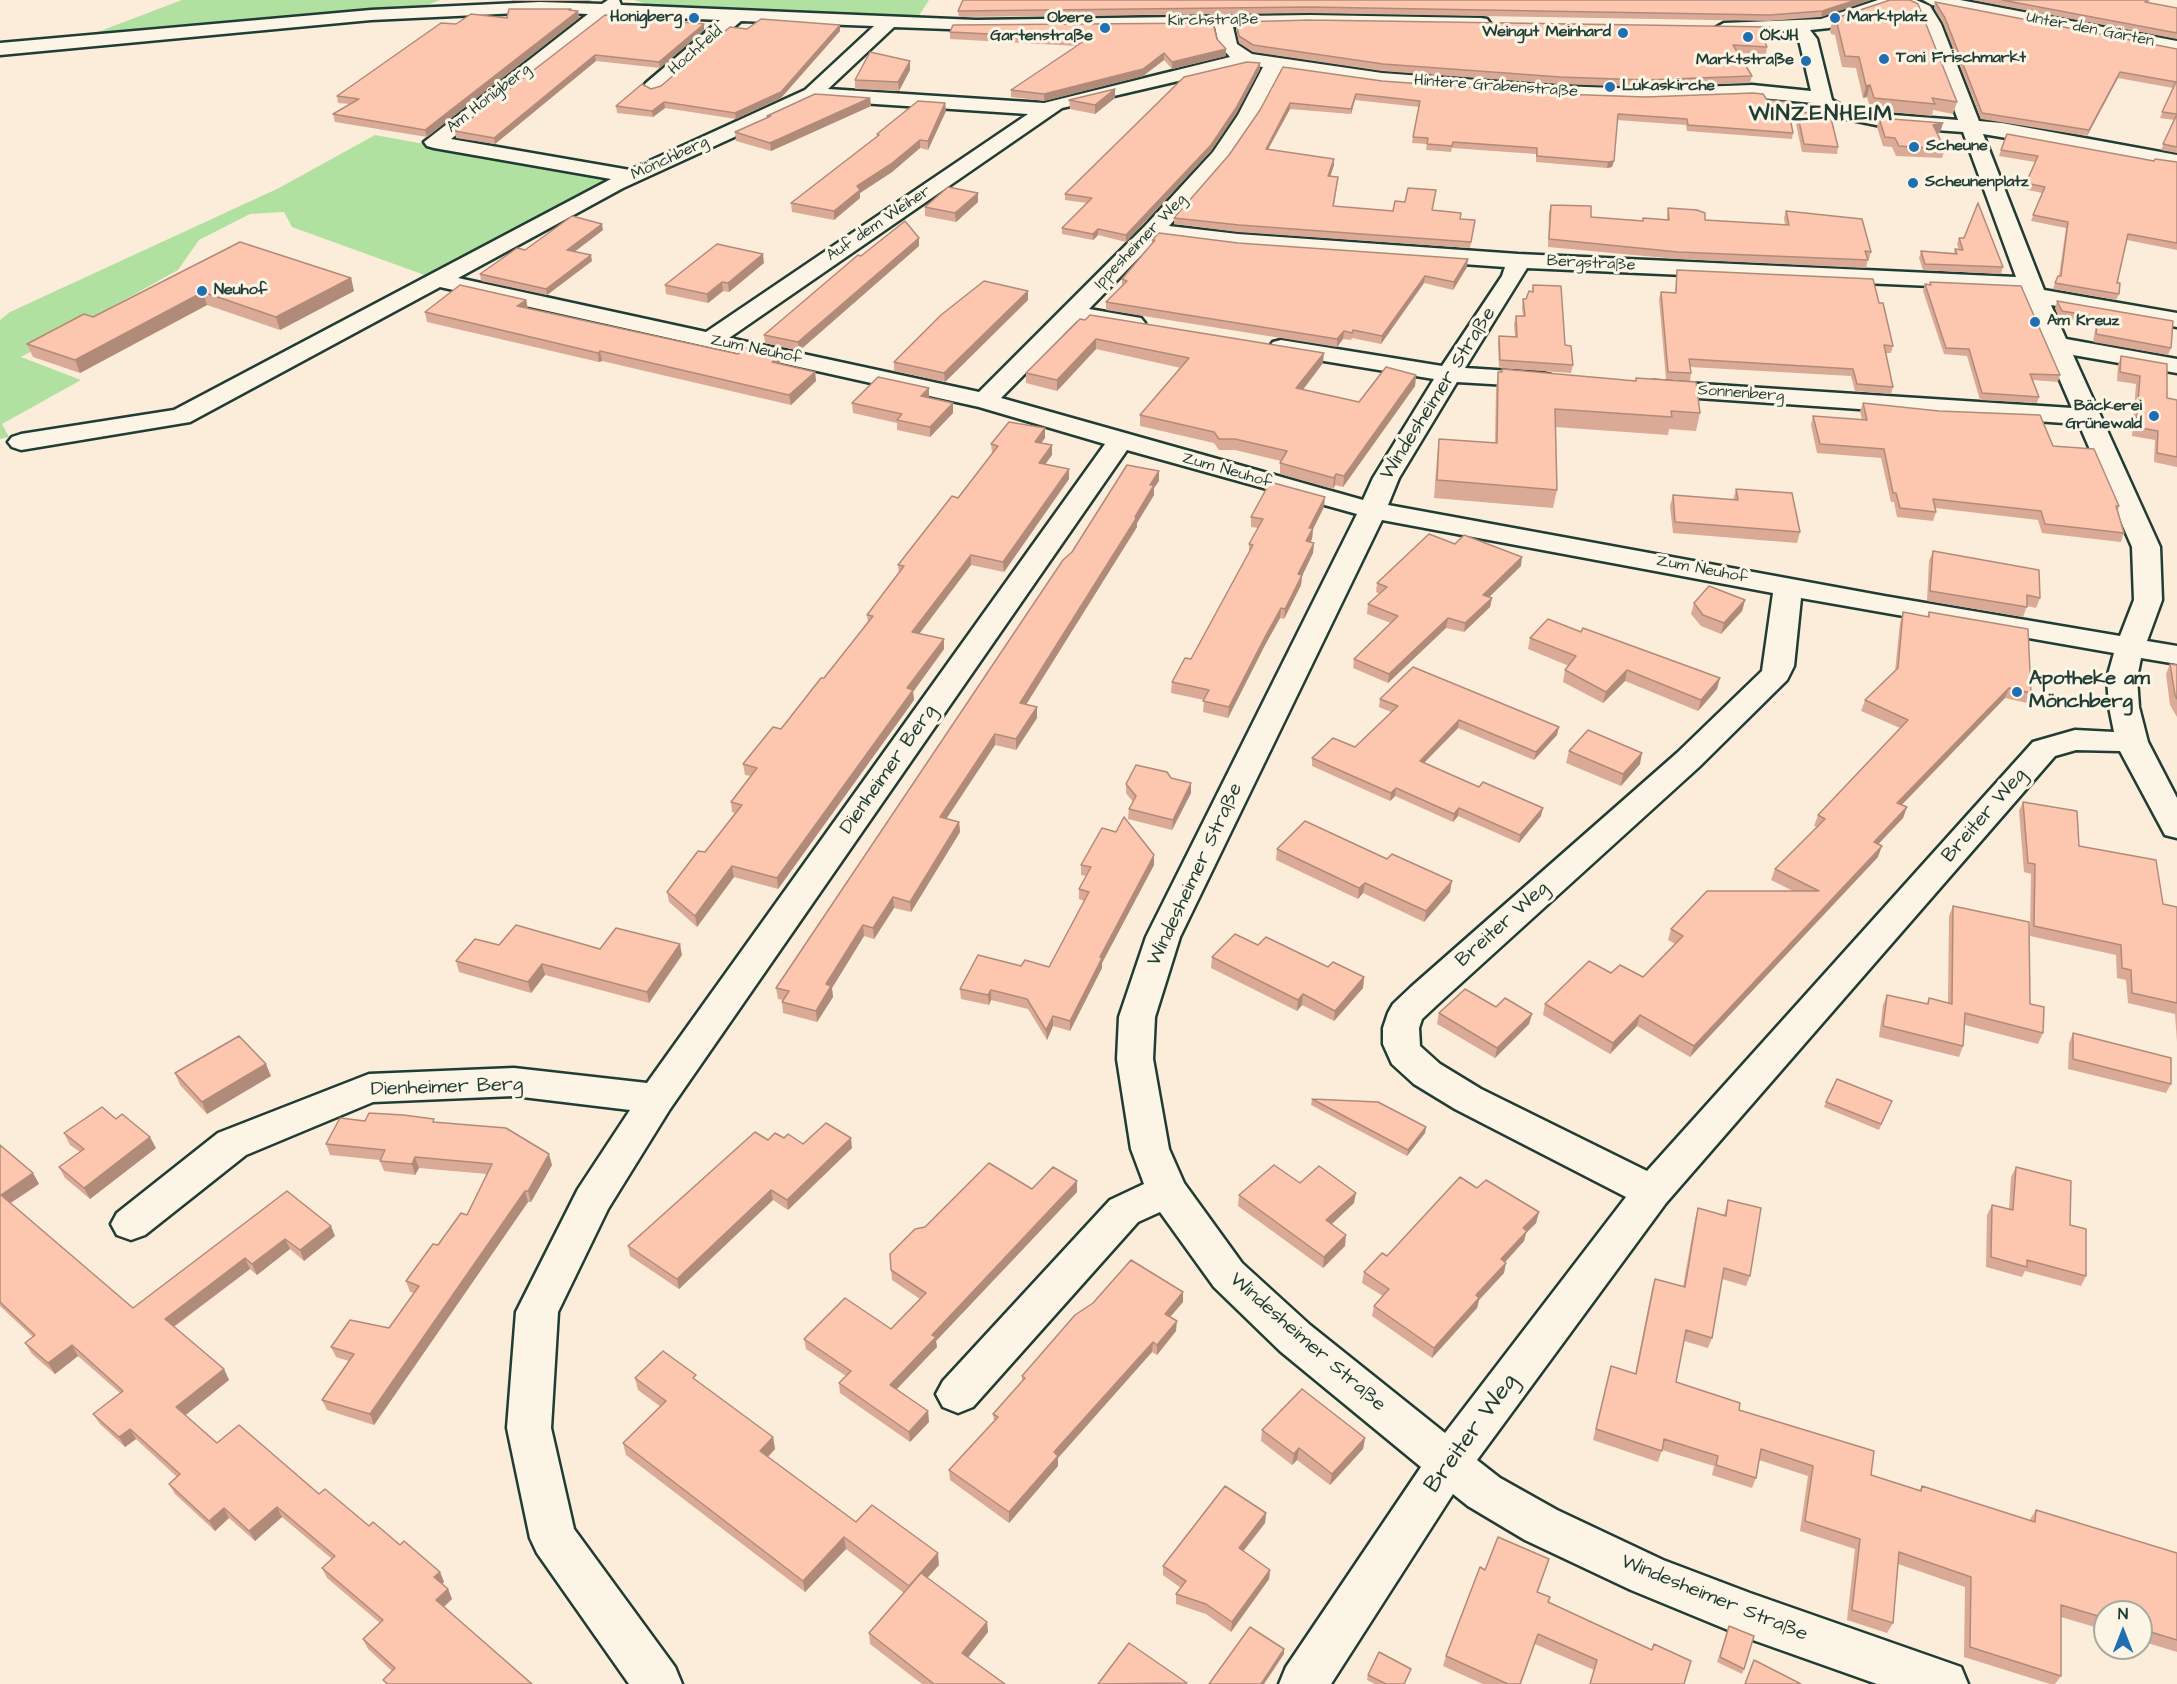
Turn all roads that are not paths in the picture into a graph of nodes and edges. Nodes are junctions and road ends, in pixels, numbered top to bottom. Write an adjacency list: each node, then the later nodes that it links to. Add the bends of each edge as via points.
1 (1215, 0): 12 (street)
2 (1316, 0): 10 (street)
3 (1902, 0): 25 (street, via 1927,14)
4 (1932, 0): 17 (street, Unter den Gärten)
5 (1883, 1): 15 (street, via 1842,20)
6 (1463, 2): 13 (street)
7 (563, 3): 8 (street, Kirchstraße); 18 (street, Kirchstraße, via 371,15)
8 (612, 4): 9 (street, Kirchstraße); 27 (street, Am Honigberg, via 434,142)
9 (738, 15): 11 (street, Kirchstraße); 21 (street, Hochfeld)
10 (1310, 20): 12 (street, Kirchstraße); 13 (street, Kirchstraße)
11 (890, 21): 12 (street, Kirchstraße, via 936,15 1023,25); 22 (street, Mönchberg)
12 (1215, 21): 19 (street, via 1228,45)
13 (1461, 23): 14 (street, Kirchstraße)
14 (1494, 24)
15 (1798, 27): 16 (street); 23 (street, via 1808,39)
16 (1706, 28)
17 (2177, 47)
18 (0, 49)
19 (1247, 59): 20 (street, Hintere Grabenstraße); 24 (street, Auf dem Weiher, via 1072,99)
20 (1274, 64): 23 (street, Hintere Grabenstraße, via 1408,82 1533,91 1644,95 1752,92); 28 (street, Ippesheimer Weg, via 1238,132)
21 (653, 87)
22 (812, 94): 24 (street, Auf dem Weiher); 27 (street, Mönchberg)
23 (1821, 98): 25 (street, Hintere Grabenstraße, via 1832,108 1860,117)
24 (1048, 109): 35 (street, Auf dem Weiher)
25 (1968, 125): 26 (street, Hintere Grabenstraße); 31 (street)
26 (2177, 161)
27 (631, 176): 30 (street, Mönchberg)
28 (1153, 231): 29 (street, Bergstraße, via 1238,241); 32 (street, Ippesheimer Weg)
29 (1518, 261): 31 (street, Bergstraße); 39 (street, Windesheimer Straße, via 1513,276)
30 (437, 280): 35 (street, Zum Neuhof); 45 (street, Mönchberg, via 181,417)
31 (2032, 290): 33 (street, Bergstraße); 37 (street)
32 (1072, 313): 34 (street); 42 (street, Ippesheimer Weg)
33 (2177, 320)
34 (1153, 326)
35 (710, 340): 42 (street, Zum Neuhof)
36 (1257, 343): 39 (street)
37 (2057, 345): 38 (street); 43 (street)
38 (2177, 366)
39 (1449, 374): 40 (street); 46 (street, Windesheimer Straße, via 1386,478)
40 (1568, 382)
41 (1627, 386): 43 (street, Sonnenberg)
42 (984, 401): 44 (street, Zum Neuhof)
43 (2090, 417): 48 (street, via 2148,558 2148,600)
44 (1121, 440): 46 (street, Zum Neuhof); 52 (street, Dienheimer Berg)
45 (21, 442)
46 (1372, 510): 47 (street, Zum Neuhof); 53 (street, Windesheimer Straße, via 1163,937 1149,974 1137,1017 1135,1059 1150,1149)
47 (1788, 586): 48 (street, Zum Neuhof); 54 (street, Breiter Weg, via 1776,674 1688,760 1406,1012 1401,1028 1405,1054 1427,1074 1468,1099)
48 (2130, 647): 49 (street, Zum Neuhof); 50 (street, via 2122,678)
49 (2177, 655)
50 (2132, 742): 51 (street); 54 (street, Breiter Weg, via 2075,740 2044,749)
51 (2177, 827)
52 (657, 1099): 55 (street, Dienheimer Berg, via 514,1082 369,1088 232,1144); 58 (street, Dienheimer Berg, via 592,1200 537,1312 529,1428 553,1538)
53 (1167, 1191): 56 (street, via 1124,1211); 57 (street, Windesheimer Straße, via 1228,1275 1295,1338)
54 (1652, 1192): 57 (street, Breiter Weg)
55 (131, 1224)
56 (958, 1394)
57 (1448, 1464): 59 (street, Breiter Weg); 60 (street, Windesheimer Straße, via 1484,1492 1541,1525 1647,1575 1750,1616)
58 (658, 1684)
59 (1303, 1684)
60 (1944, 1684)

